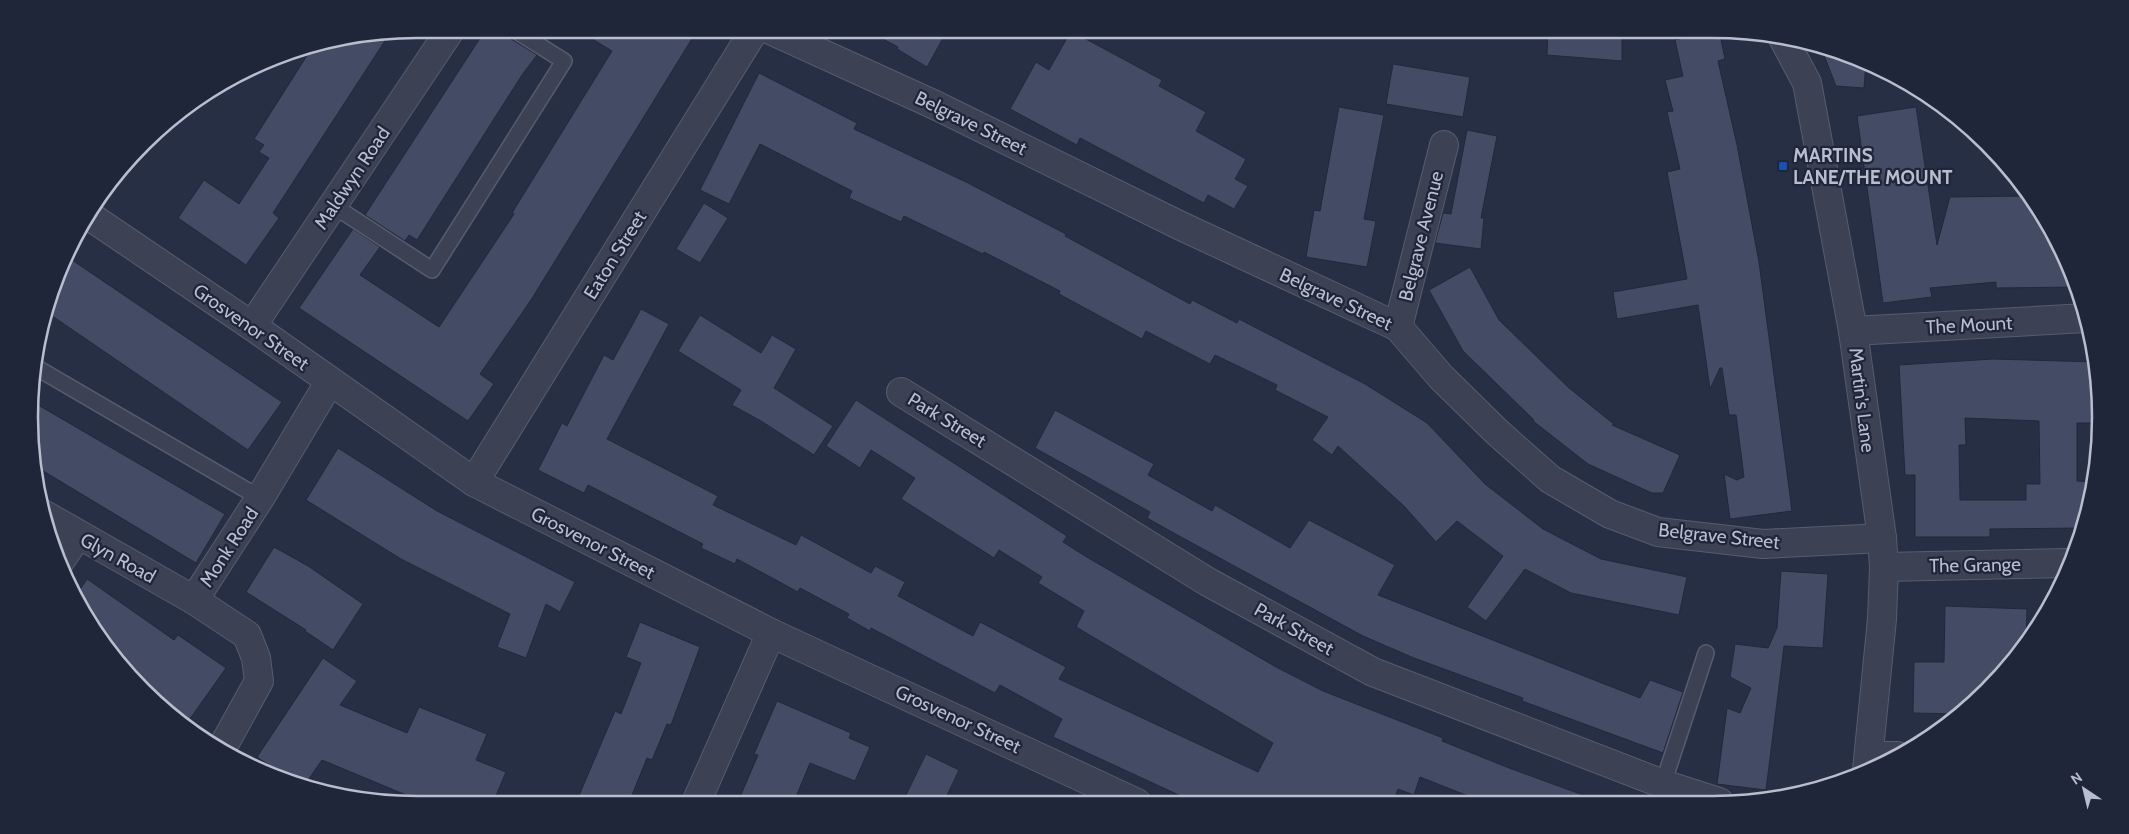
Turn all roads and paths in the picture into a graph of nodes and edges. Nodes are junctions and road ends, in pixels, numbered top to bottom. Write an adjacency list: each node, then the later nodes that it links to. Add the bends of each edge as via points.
1 (445, 38): 7 (street, Maldwyn Road)
2 (527, 38): 7 (lane, via 564,61 432,270)
3 (749, 38): 16 (street, Eaton Street)
4 (788, 38): 11 (street, Belgrave Street)
5 (1787, 45): 12 (street, Martin's Lane, via 1807,83)
6 (1444, 145): 11 (street, Belgrave Avenue)
7 (334, 206): 10 (street, Maldwyn Road)
8 (93, 219): 10 (street, Grosvenor Street)
9 (2079, 318): 12 (street, The Mount)
10 (252, 326): 14 (street, Grosvenor Street)
11 (1398, 327): 20 (street, Belgrave Street, via 1441,377 1550,479 1610,514 1658,532 1763,544)
12 (1853, 331): 20 (street, Martin's Lane)
13 (41, 370): 17 (lane)
14 (330, 381): 16 (street, Grosvenor Street); 17 (street, Monk Road)
15 (901, 392): 29 (street, Park Street, via 1208,582 1372,672)
16 (474, 482): 25 (street, Grosvenor Street)
17 (260, 498): 24 (street, Monk Road)
18 (51, 519): 19 (street, Glyn Road)
19 (78, 535): 21 (street); 24 (street, Glyn Road)
20 (1882, 538): 23 (street, Martin's Lane)
21 (64, 556)
22 (2062, 563): 23 (street, The Grange)
23 (1884, 567): 28 (street, Martin's Lane)
24 (194, 600): 27 (street, Monk Road, via 247,635 256,658 259,681)
25 (771, 633): 30 (street); 31 (street, Grosvenor Street)
26 (1706, 653): 29 (lane)
27 (224, 744)
28 (1869, 763)
29 (1663, 784): 32 (street, Park Street)
30 (699, 796)
31 (1120, 796)
32 (1700, 796)

